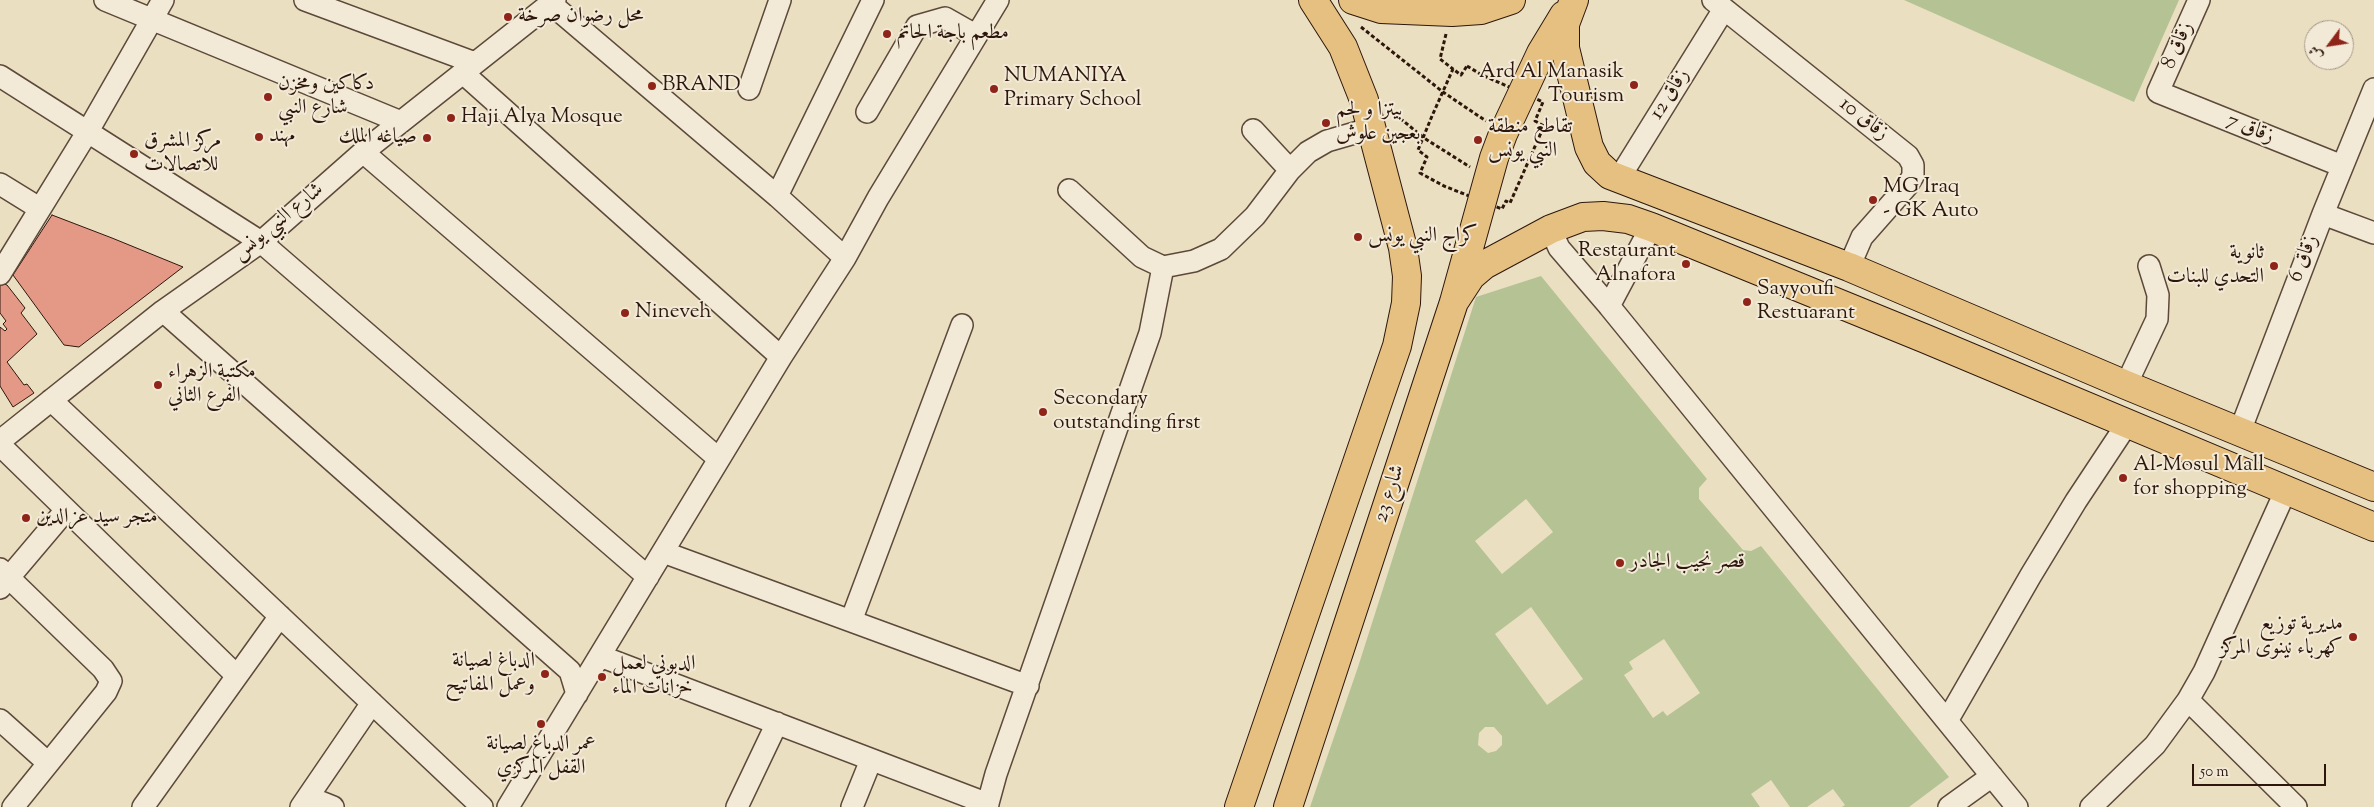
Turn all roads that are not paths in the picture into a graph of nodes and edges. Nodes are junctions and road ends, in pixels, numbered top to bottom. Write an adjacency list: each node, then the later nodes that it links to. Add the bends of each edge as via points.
1 (104, 0): 14 (street)
2 (163, 0): 14 (street)
3 (305, 0): 16 (street)
4 (780, 0): 18 (street)
5 (873, 0): 32 (street)
6 (998, 0): 15 (street)
7 (1313, 0): 22 (main road, شارع 23, via 1343,47)
8 (1511, 0): 13 (main road, via 1481,10 1452,12 1381,8)
9 (1574, 0): 29 (main road, via 1564,35 1584,128 1592,156 1603,170); 44 (main road, شارع 23, via 1538,61 1503,134)
10 (2199, 0): 20 (street, زقاق 8)
11 (553, 2): 16 (street, شارع النبي يونس); 32 (street)
12 (1718, 5): 29 (street, زقاق 12); 42 (street, زقاق 10, via 1908,156 1913,165 1913,176 1907,186 1862,237)
13 (1356, 12)
14 (152, 19): 23 (street); 25 (street)
15 (974, 35): 21 (street, via 945,18 917,26); 39 (street)
16 (469, 68): 23 (street, شارع النبي يونس); 48 (street)
17 (0, 76): 25 (street)
18 (749, 89)
19 (2374, 89): 27 (street, زقاق 6)
20 (2158, 92): 27 (street, زقاق 7)
21 (868, 112)
22 (1379, 117): 28 (street, via 1308,152); 86 (main road, شارع 23, via 1403,248 1406,303 1397,346)
23 (401, 122): 26 (street, شارع النبي يونس)
24 (1254, 130): 28 (street)
25 (88, 131): 33 (street); 38 (street)
26 (363, 152): 38 (street, شارع النبي يونس); 55 (street)
27 (2342, 166): 34 (street, زقاق 6)
28 (1290, 170): 41 (street, via 1255,216 1220,249 1194,261)
29 (1618, 180): 42 (main road)
30 (0, 184): 33 (street)
31 (1069, 190): 41 (street, via 1142,257)
32 (777, 196): 39 (street)
33 (39, 208): 43 (street)
34 (2323, 214): 37 (street); 52 (street, زقاق 6)
35 (1568, 222): 36 (main road, via 1603,216 1628,219); 44 (main road, via 1523,242 1484,265 1471,276); 45 (street, via 1557,230 1556,243)
36 (1651, 227): 45 (street); 51 (main road)
37 (2374, 234)
38 (261, 242): 46 (street, شارع النبي يونس); 61 (street)
39 (846, 258): 48 (street)
40 (2149, 266): 49 (street, via 2158,295 2157,319)
41 (1163, 267): 67 (street, via 1150,333)
42 (1849, 268): 49 (main road)
43 (0, 274)
44 (1454, 302): 87 (main road, شارع 23)
45 (1608, 306): 72 (street)
46 (163, 311): 50 (street, شارع النبي يونس); 68 (street, via 570,671)
47 (962, 325): 64 (street)
48 (781, 357): 55 (street)
49 (2126, 385): 52 (main road)
50 (51, 400): 53 (street, شارع النبي يونس); 63 (street)
51 (2127, 424): 57 (main road); 72 (street, via 2031,574)
52 (2240, 431): 56 (main road)
53 (0, 441)
54 (0, 445): 58 (street)
55 (719, 460): 60 (street)
56 (2374, 487)
57 (2286, 490): 59 (main road); 69 (street, via 2204,672)
58 (66, 510): 62 (street); 66 (street)
59 (2374, 526)
60 (663, 552): 61 (street); 64 (street)
61 (648, 577): 65 (street)
62 (3, 579): 75 (street, via 103,669 110,681 106,692)
63 (280, 616): 66 (street); 70 (street)
64 (851, 621): 67 (street)
65 (600, 656): 68 (street); 73 (street)
66 (237, 676): 80 (street)
67 (1028, 686): 78 (street)
68 (577, 694): 83 (street)
69 (2188, 700): 90 (street, via 2155,746); 91 (street)
70 (372, 703): 77 (street); 82 (street)
71 (0, 720): 75 (street)
72 (1947, 720): 76 (street)
73 (777, 724): 74 (street); 84 (street)
74 (872, 760): 78 (street); 85 (street)
75 (48, 763): 79 (street)
76 (1992, 776): 88 (street); 89 (street)
77 (305, 802): 81 (street)
78 (988, 805)
79 (13, 807)
80 (143, 807)
81 (333, 807)
82 (482, 807)
83 (508, 807)
84 (737, 807)
85 (852, 807)
86 (1239, 807)
87 (1288, 807)
88 (1949, 807)
89 (2018, 807)
90 (2091, 807)
91 (2296, 807)

